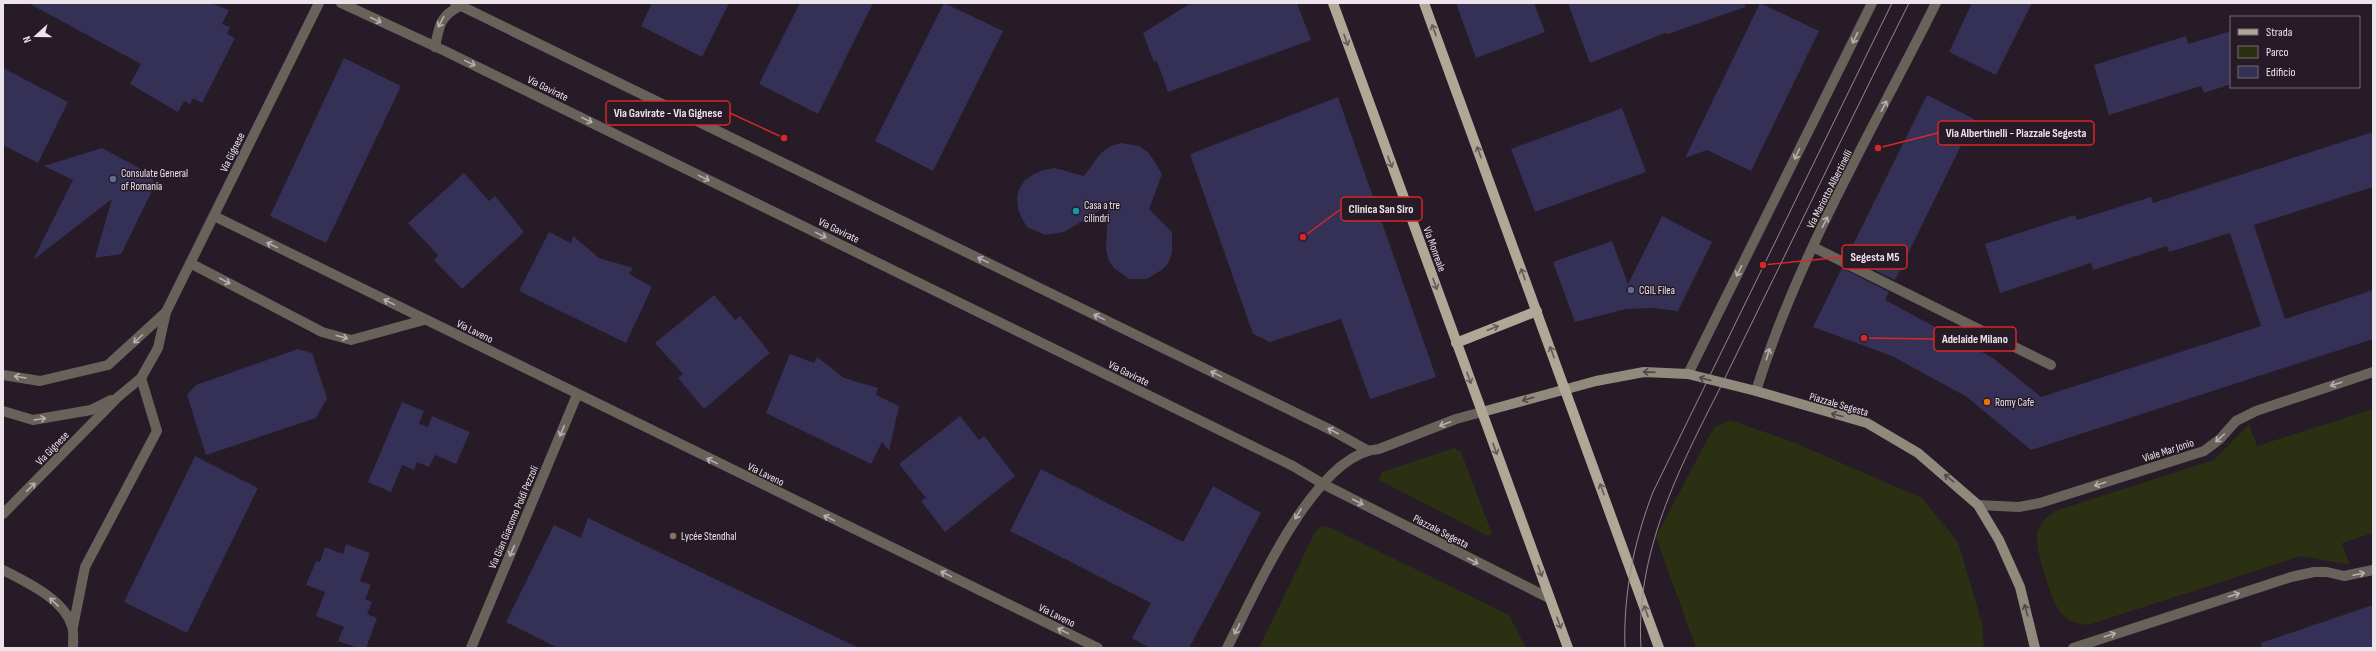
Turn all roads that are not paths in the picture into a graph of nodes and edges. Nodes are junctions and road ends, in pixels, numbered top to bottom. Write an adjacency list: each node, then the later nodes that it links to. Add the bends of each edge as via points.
1 (319, 3): 9 (street, Via Gignese)
2 (341, 3): 8 (street, Via Gavirate, one-way to 8)
3 (1332, 3): 15 (main road, Via Monreale, one-way to 15)
4 (1424, 3): 12 (main road, one-way to 4)
5 (1872, 3): 18 (street, one-way to 18)
6 (1936, 3): 10 (street, Via Mariotto Albertinelli, one-way to 6)
7 (457, 4): 8 (street, one-way to 8, via 447,12 438,28); 27 (street, one-way to 7, via 1333,431)
8 (435, 47): 28 (street, Via Gavirate, one-way to 28, via 1279,459)
9 (214, 216): 11 (street, Via Gignese); 14 (street, Via Laveno, one-way to 9)
10 (1813, 247): 16 (street); 22 (street, Via Mariotto Albertinelli, one-way to 10, via 1772,342)
11 (190, 263): 13 (street, Via Gignese); 14 (street, one-way to 14, via 322,332 351,340)
12 (1537, 311): 15 (main road, one-way to 12); 21 (main road, one-way to 12)
13 (166, 312): 19 (street, Via Gignese, one-way to 19, via 108,365 40,381); 20 (street, Via Gignese, via 158,348)
14 (424, 320): 23 (street, Via Laveno)
15 (1456, 342): 26 (main road, Via Monreale, one-way to 26)
16 (2051, 365)
17 (2373, 372): 29 (street, Viale Mar Jonio, one-way to 29, via 2256,411 2236,421 2220,439 2197,453 2040,503 2019,506)
18 (1688, 374): 21 (street, Piazzale Segesta, one-way to 21, via 1644,372); 22 (street, Piazzale Segesta, one-way to 18)
19 (3, 375)
20 (141, 378): 24 (street, Via Gignese); 34 (street, via 157,431 85,568)
21 (1566, 389): 26 (street, Piazzale Segesta, one-way to 26); 40 (main road, one-way to 21)
22 (1756, 391): 29 (street, Piazzale Segesta, one-way to 22, via 1918,453 1867,423)
23 (578, 395): 36 (street, Via Gian Giacomo Poldi Pezzoli, one-way to 36); 37 (street, Via Laveno, one-way to 23)
24 (118, 397): 25 (street, Via Gignese, one-way to 24, via 33,420 91,410); 30 (street, Via Gignese, one-way to 24)
25 (3, 411)
26 (1482, 412): 27 (street, Piazzale Segesta, one-way to 27, via 1379,449); 33 (main road, one-way to 33)
27 (1367, 450): 28 (street, Piazzale Segesta, via 1343,465)
28 (1323, 484): 33 (street, Piazzale Segesta, one-way to 33); 38 (street, Piazzale Segesta, one-way to 38, via 1302,508 1284,538)
29 (1978, 504): 41 (street, Piazzale Segesta, one-way to 29, via 2020,588 1999,540)
30 (3, 514)
31 (3, 570): 34 (street, one-way to 31, via 63,611 43,591)
32 (2373, 570): 42 (street, one-way to 32, via 2291,577 2314,572 2344,576)
33 (1549, 598): 39 (main road, one-way to 39)
34 (73, 626): 35 (street)
35 (73, 648)
36 (471, 648)
37 (1098, 648)
38 (1227, 648)
39 (1568, 648)
40 (1659, 648)
41 (2035, 648)
42 (2073, 648)

